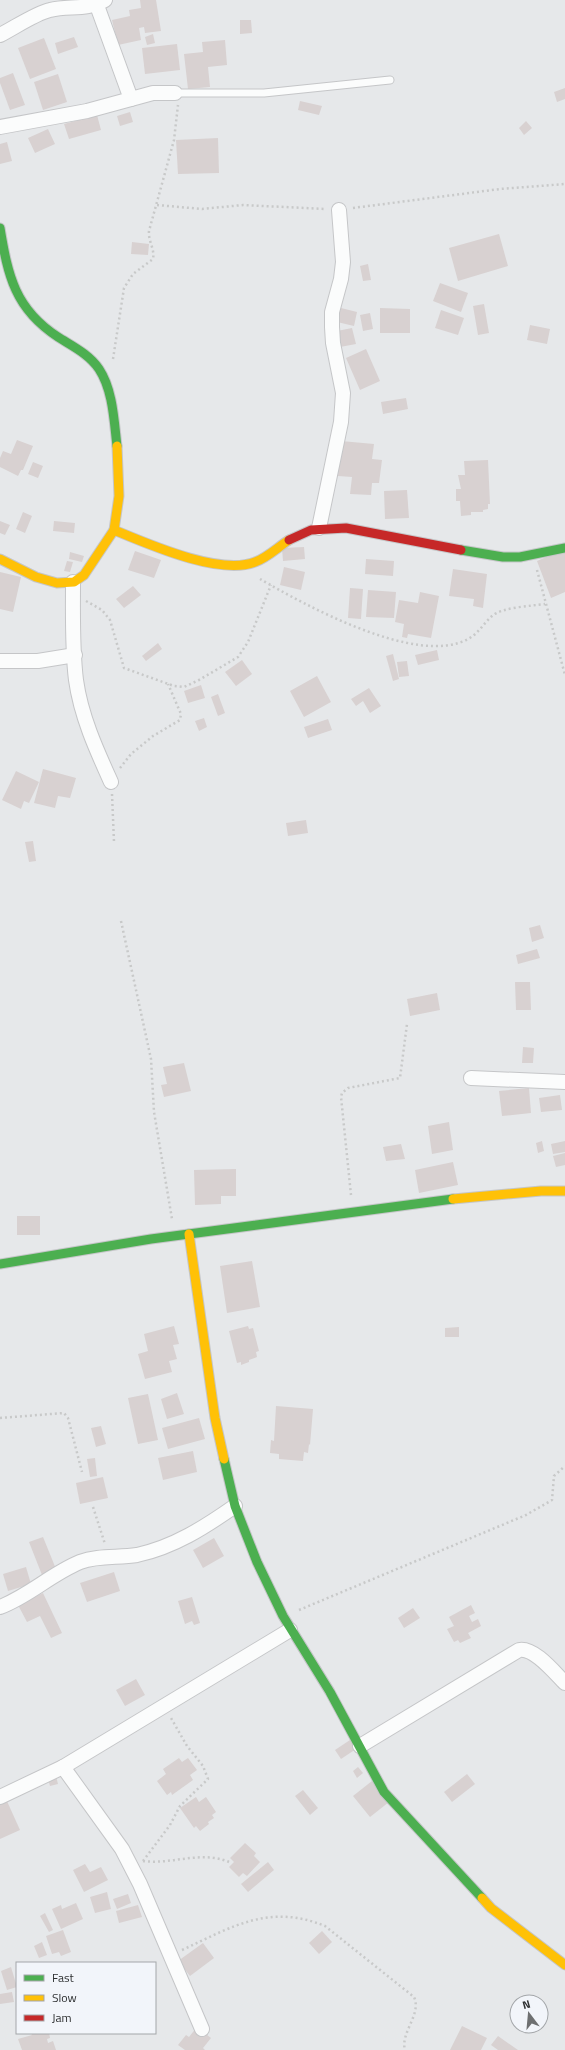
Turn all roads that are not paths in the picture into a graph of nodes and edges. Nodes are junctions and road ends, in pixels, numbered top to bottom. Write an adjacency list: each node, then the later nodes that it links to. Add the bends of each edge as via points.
1 (99, 2): 2 (street, via 69,9 51,9); 5 (street)
2 (0, 35)
3 (390, 80): 4 (lane, via 264,93)
4 (177, 93): 5 (street, via 154,93)
5 (131, 99): 6 (street, via 87,111)
6 (0, 127)
7 (339, 210): 9 (street, via 343,262 332,312 332,327 343,393 341,422)
8 (0, 228): 10 (street, via 6,265 22,305 33,320 86,356 99,369 107,386 112,404 117,458 118,499)
9 (319, 528): 10 (street, via 287,542 255,563 241,567 227,566 162,549); 11 (street, via 349,528 503,557)
10 (114, 530): 13 (street)
11 (565, 548)
12 (0, 559): 13 (street, via 22,571)
13 (73, 588): 14 (street)
14 (75, 655): 15 (street, via 38,661); 16 (street, via 76,681 83,713)
15 (0, 661)
16 (111, 782)
17 (470, 1078): 18 (street)
18 (565, 1082)
19 (565, 1191): 20 (street, via 487,1196)
20 (189, 1234): 21 (street); 22 (street, via 215,1418)
21 (0, 1264)
22 (235, 1506): 23 (street, via 197,1532 165,1547 137,1555 80,1562 17,1600); 24 (street, via 257,1562)
23 (0, 1607)
24 (290, 1630): 26 (street, via 330,1692); 27 (street)
25 (565, 1683): 26 (street, via 532,1652 518,1650)
26 (360, 1746): 29 (street, via 384,1792 491,1908)
27 (63, 1767): 28 (street); 30 (street, via 122,1849 140,1884)
28 (0, 1798)
29 (565, 1965)
30 (202, 2029)

